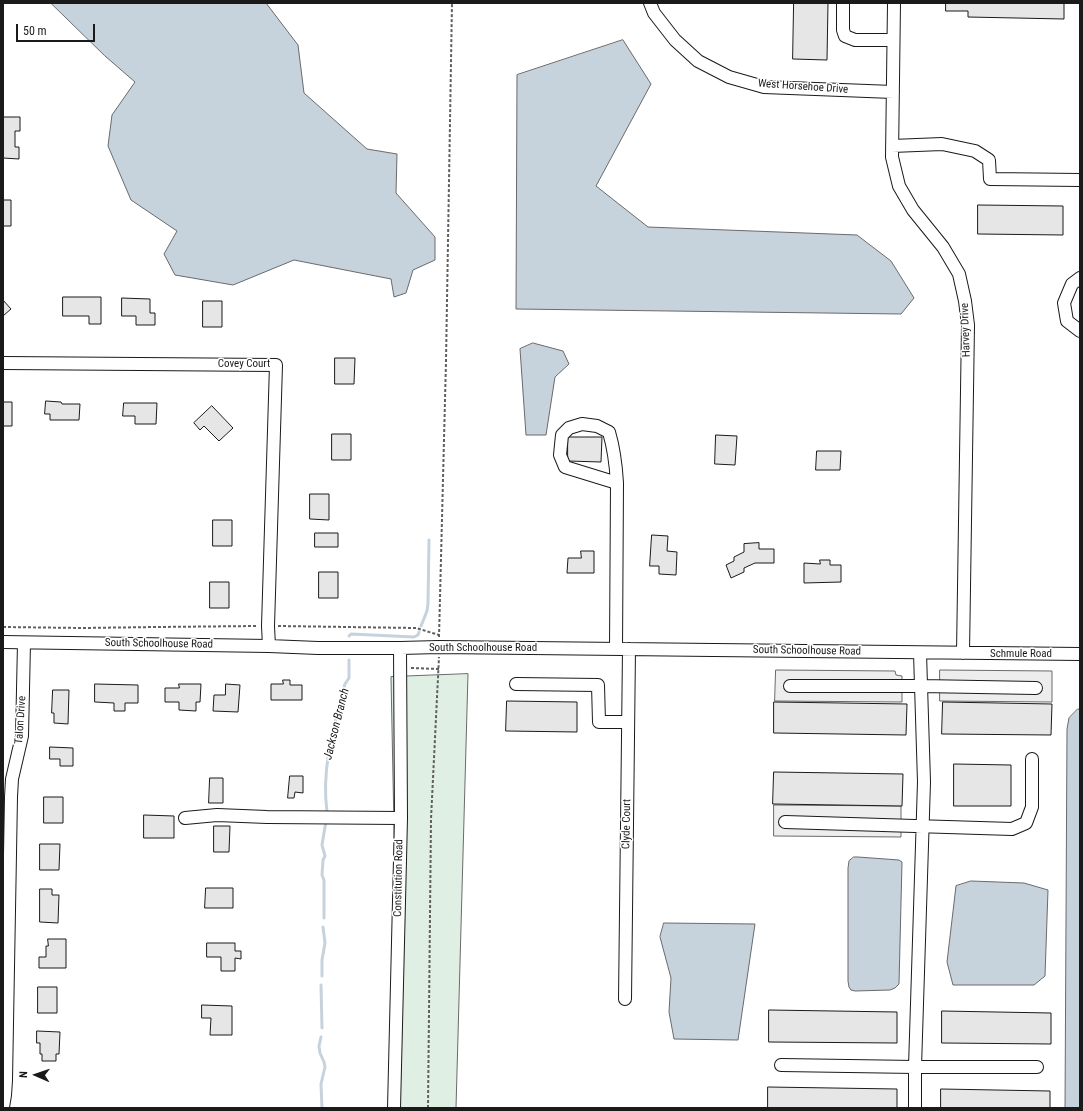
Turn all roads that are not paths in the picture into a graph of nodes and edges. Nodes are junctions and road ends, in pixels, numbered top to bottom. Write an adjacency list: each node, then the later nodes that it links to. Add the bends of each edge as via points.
1 (650, 3): 5 (street, West Horsehoe Drive, via 654,13 675,40 698,61 729,77 764,87)
2 (843, 3): 4 (street, via 845,36 855,40)
3 (894, 3): 4 (street, Harvey Drive)
4 (893, 40): 5 (street, Harvey Drive)
5 (893, 92): 6 (street, Harvey Drive)
6 (892, 146): 7 (street, via 942,144 975,151 989,160 990,179); 19 (street, Harvey Drive, via 899,186 913,210 943,246 959,274 965,301 968,325)
7 (1080, 180)
8 (1080, 278): 9 (street, via 1072,284 1064,302 1067,321)
9 (1080, 330)
10 (3, 363): 14 (street, Covey Court, via 276,365)
11 (617, 482): 11 (street, via 609,432 597,426 582,424 569,428 562,435 560,455 565,467); 16 (street)
12 (3, 642): 13 (street, South Schoolhouse Road)
13 (24, 643): 14 (street, South Schoolhouse Road); 27 (street, Talon Drive, via 22,736)
14 (269, 646): 15 (street, South Schoolhouse Road)
15 (400, 648): 16 (street, South Schoolhouse Road); 29 (street, Constitution Road)
16 (616, 649): 17 (street, South Schoolhouse Road)
17 (629, 650): 18 (street, South Schoolhouse Road); 25 (street, Clyde Court)
18 (920, 653): 19 (street, South Schoolhouse Road); 23 (street)
19 (963, 653): 20 (street, Schmule Road)
20 (1080, 654)
21 (516, 684): 25 (street, via 598,685 599,722)
22 (790, 686): 23 (street)
23 (921, 686): 24 (street); 31 (street)
24 (1036, 688)
25 (628, 722): 32 (street, Clyde Court)
26 (1032, 759): 31 (street, via 1032,806 1026,823 1012,829)
27 (7, 818): 36 (street, Talon Drive, via 6,1095)
28 (185, 818): 29 (street, via 217,815)
29 (401, 818): 37 (street, Constitution Road)
30 (785, 822): 31 (street)
31 (923, 826): 34 (street)
32 (625, 999)
33 (781, 1065): 34 (street)
34 (914, 1067): 35 (street); 38 (street)
35 (1037, 1067)
36 (3, 1107)
37 (394, 1108)
38 (915, 1108)

